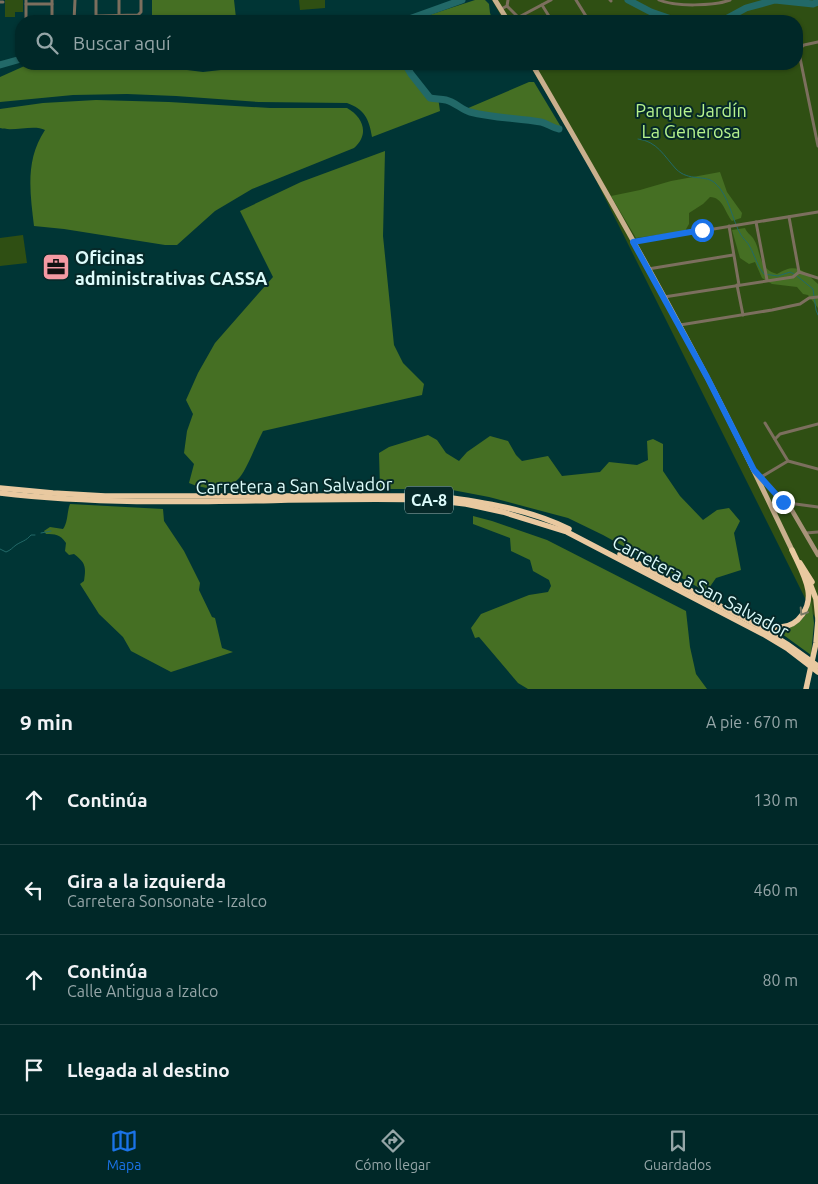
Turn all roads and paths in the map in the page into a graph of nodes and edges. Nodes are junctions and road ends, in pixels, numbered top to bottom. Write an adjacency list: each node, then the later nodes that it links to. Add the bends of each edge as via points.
1 (75, 0): 20 (street)
2 (96, 0): 21 (street)
3 (119, 0): 22 (street)
4 (141, 0): 23 (street)
5 (495, 0): 17 (main road)
6 (508, 0): 16 (street)
7 (551, 0): 15 (street)
8 (576, 0): 28 (street)
9 (659, 0): 13 (street)
10 (730, 0): 14 (street)
11 (26, 2): 12 (street); 18 (street)
12 (52, 2): 19 (street)
13 (682, 2): 14 (street)
14 (708, 2)
15 (542, 5): 26 (street); 27 (street)
16 (507, 6): 17 (street); 25 (street)
17 (501, 9): 24 (main road)
18 (26, 15)
19 (52, 15)
20 (74, 15)
21 (96, 15)
22 (119, 15)
23 (138, 15)
24 (504, 15)
25 (517, 15)
26 (523, 15)
27 (548, 15)
28 (585, 15)
29 (818, 42): 30 (street)
30 (803, 46)
31 (535, 70): 38 (main road)
32 (802, 70): 33 (street)
33 (818, 146)
34 (818, 212): 35 (street)
35 (789, 217): 36 (street); 41 (street)
36 (756, 222): 37 (street); 43 (street)
37 (731, 226): 38 (street); 39 (street)
38 (633, 242): 40 (main road)
39 (734, 255): 40 (street); 44 (street)
40 (648, 269): 45 (main road)
41 (798, 273): 42 (street); 43 (street, via 793,277)
42 (818, 278)
43 (767, 279): 44 (street)
44 (738, 285): 45 (street); 47 (street)
45 (664, 297): 48 (main road)
46 (818, 297): 47 (street, via 800,304)
47 (743, 315): 48 (street)
48 (679, 326): 53 (main road)
49 (765, 423): 51 (street)
50 (818, 424): 51 (street, via 780,434)
51 (774, 439): 52 (street)
52 (788, 461): 54 (street); 55 (street)
53 (754, 470): 55 (street); 60 (main road)
54 (818, 470)
55 (761, 477): 58 (street)
56 (0, 488): 67 (highway, CA-8, via 105,496 400,495 465,500 558,524)
57 (0, 493): 69 (highway, Carretera a San Salvador / CA-8, via 106,501 432,500 503,512 567,532 608,552 763,634)
58 (785, 504): 59 (street); 60 (street); 62 (street)
59 (818, 507)
60 (772, 509): 63 (main road)
61 (818, 532): 62 (street)
62 (805, 534): 64 (street)
63 (792, 550): 65 (highway); 66 (highway, via 812,588); 67 (highway, one-way to 67, via 808,588 806,610 787,626 776,628)
64 (818, 555)
65 (818, 595)
66 (818, 620): 70 (highway)
67 (755, 624): 68 (highway, CA-8)
68 (818, 666)
69 (818, 672)
70 (806, 689)

